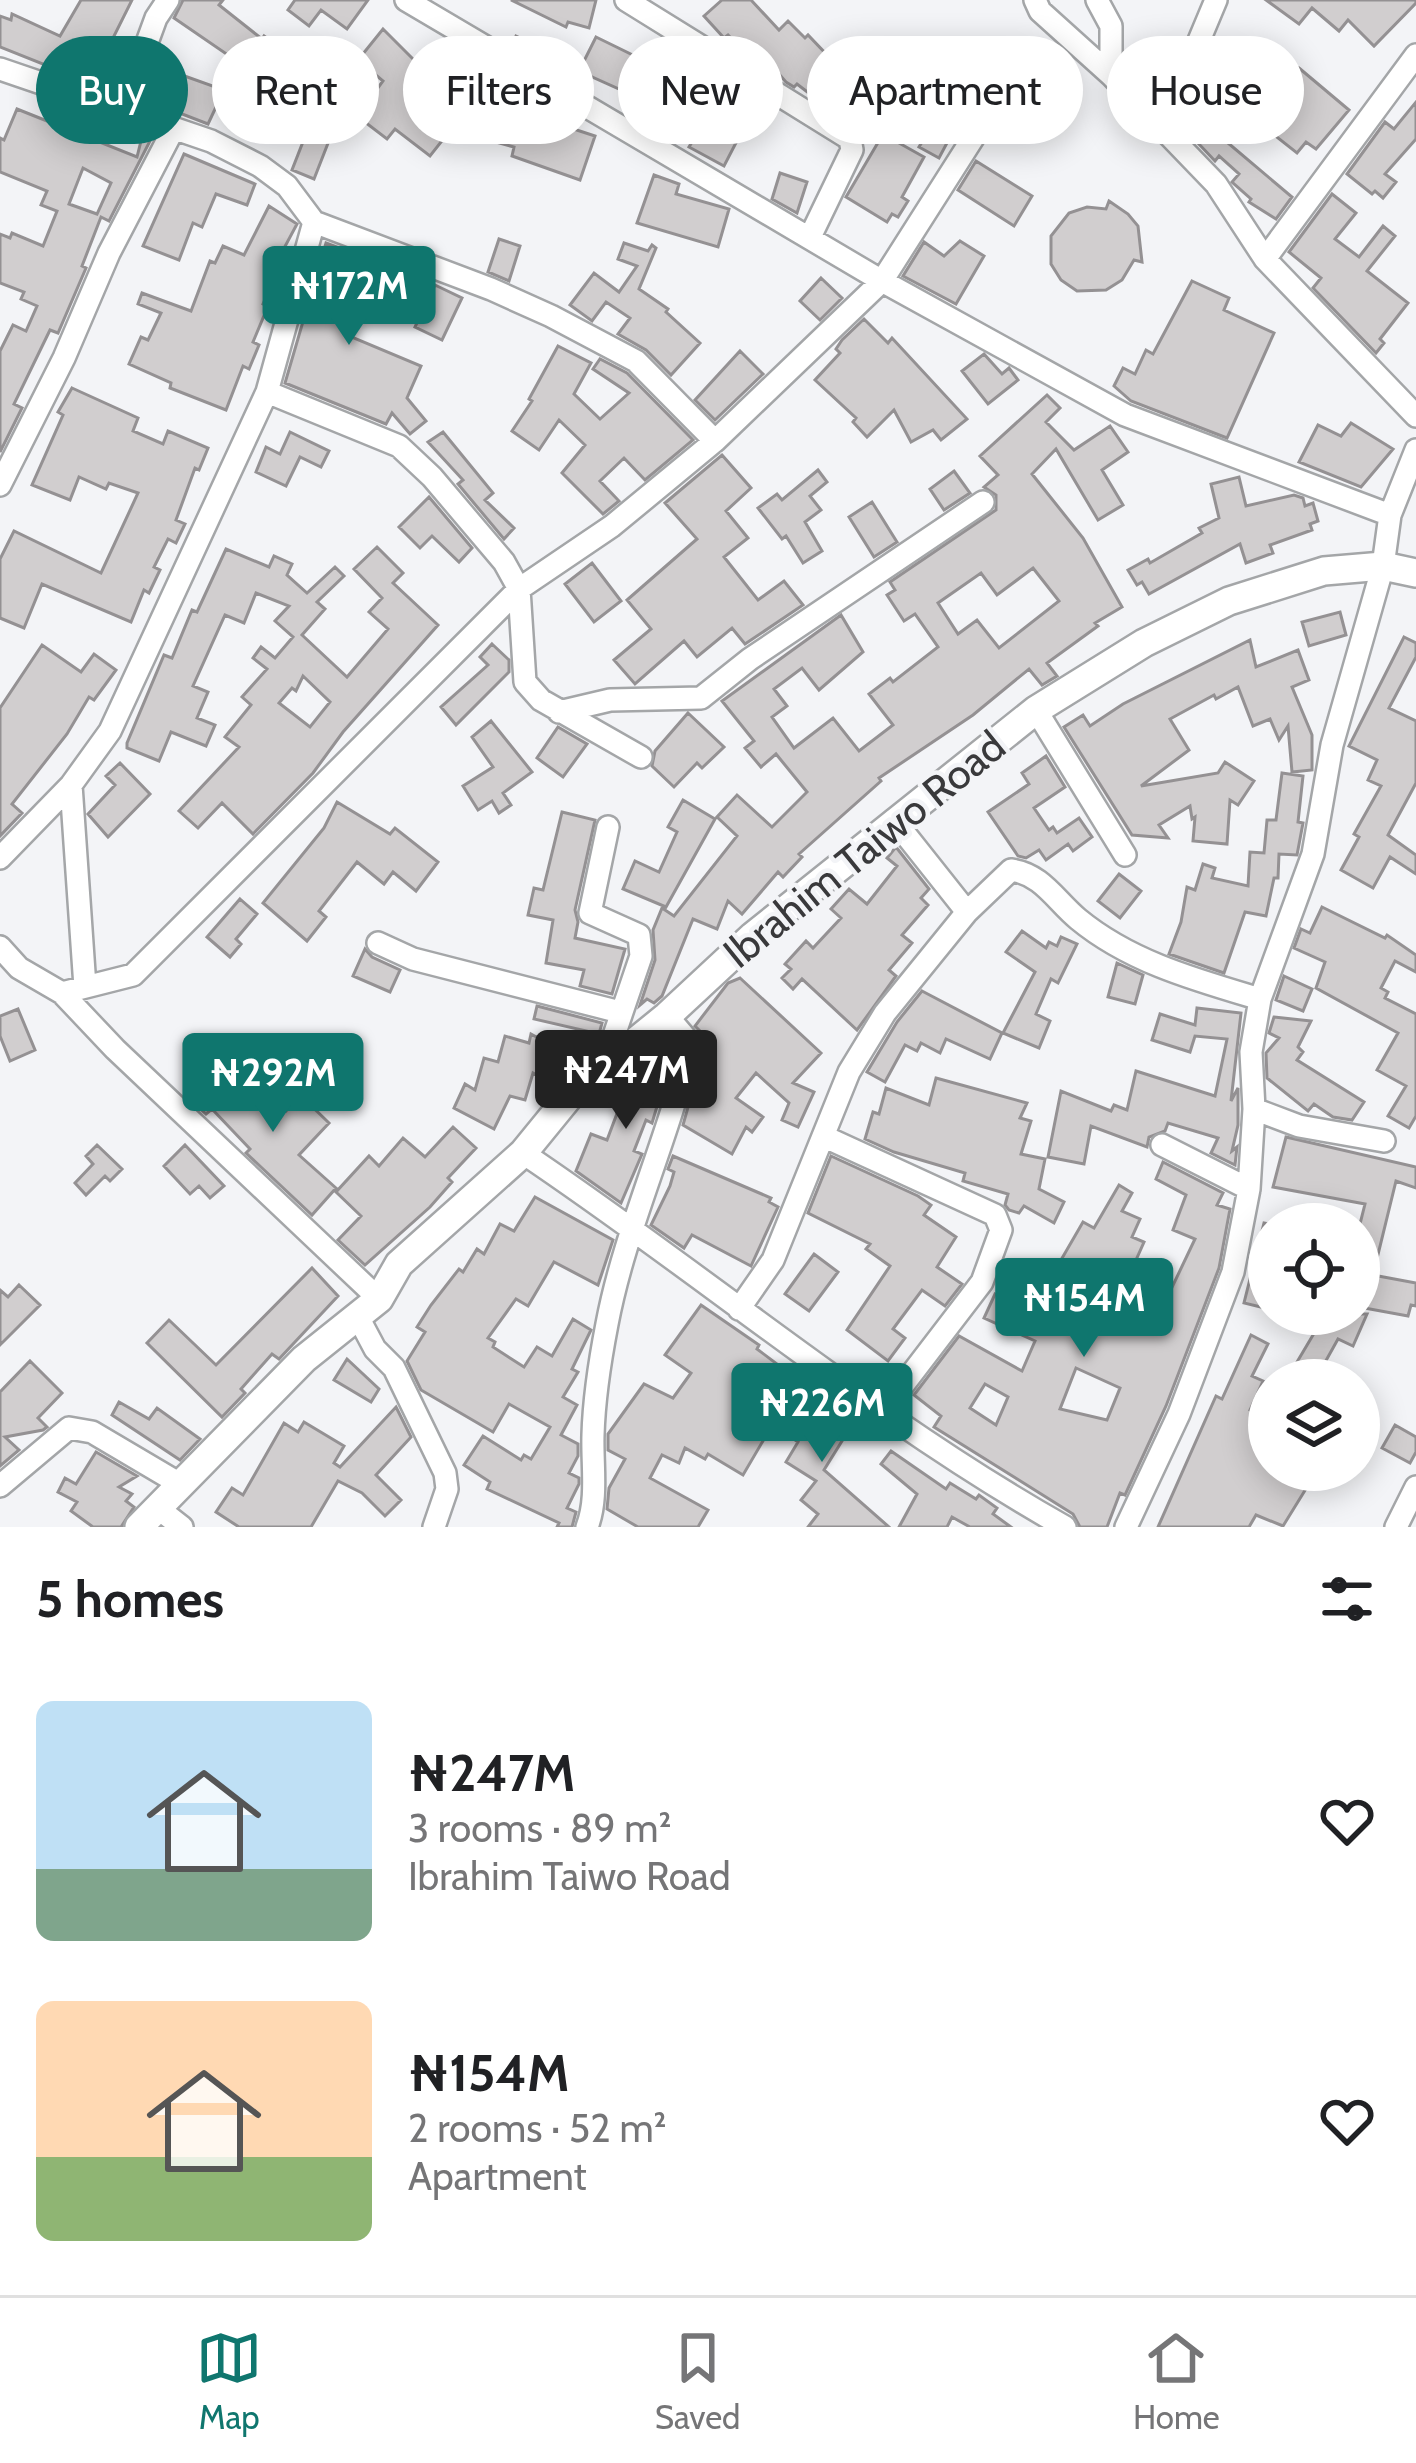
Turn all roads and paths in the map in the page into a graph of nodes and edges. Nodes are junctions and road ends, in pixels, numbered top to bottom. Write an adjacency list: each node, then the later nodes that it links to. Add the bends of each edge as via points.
1 (168, 0): 7 (street)
2 (406, 0): 19 (street)
3 (626, 0): 19 (street, via 850,139 852,150)
4 (1097, 0): 8 (street)
5 (1216, 0): 9 (street)
6 (1033, 4): 12 (street)
7 (149, 36)
8 (1111, 36)
9 (1201, 36)
10 (1416, 56): 20 (street)
11 (0, 69): 13 (street)
12 (1107, 71)
13 (36, 81)
14 (188, 134): 18 (street, via 260,166)
15 (166, 144): 26 (street)
16 (969, 144): 21 (street)
17 (1177, 144): 20 (street, via 1216,184)
18 (314, 222): 22 (street); 24 (street, via 491,290 619,352)
19 (810, 236): 21 (street)
20 (1265, 259): 23 (street)
21 (882, 281): 24 (street); 28 (street, via 1125,415)
22 (267, 392): 31 (street, via 399,446); 35 (street, via 110,731)
23 (1416, 416)
24 (716, 441): 31 (street)
25 (1416, 450): 28 (street)
26 (0, 485)
27 (982, 502): 33 (street, via 701,698 610,700)
28 (1390, 514): 29 (street)
29 (1383, 566): 30 (main road, Ibrahim Taiwo Road); 32 (main road, Ibrahim Taiwo Road, via 1324,571 1228,601); 46 (street, via 1332,745 1313,854)
30 (1416, 573)
31 (519, 589): 33 (street, via 525,682); 44 (street, via 133,975)
32 (1036, 710): 36 (main road, Ibrahim Taiwo Road); 38 (street)
33 (560, 712): 34 (street)
34 (640, 757)
35 (71, 785): 39 (street); 44 (street)
36 (894, 820): 40 (street); 48 (main road, Ibrahim Taiwo Road)
37 (608, 826): 47 (street, via 590,913 642,940)
38 (1125, 855)
39 (0, 858)
40 (967, 912): 46 (street, via 1011,870 1024,871 1123,948); 51 (street, via 885,1013 849,1072)
41 (378, 943): 47 (street, via 412,959)
42 (0, 947): 43 (street)
43 (9, 973): 45 (street)
44 (86, 987): 45 (street)
45 (62, 993): 57 (street)
46 (1259, 999): 50 (street)
47 (620, 1012): 49 (street)
48 (667, 1016): 49 (main road, Ibrahim Taiwo Road); 56 (street, via 689,1049)
49 (604, 1065): 54 (main road, Ibrahim Taiwo Road)
50 (1254, 1109): 52 (street); 55 (street)
51 (825, 1137): 58 (street, via 773,1260); 59 (street, via 995,1215 1001,1230 982,1282)
52 (1384, 1141)
53 (1162, 1145): 55 (street)
54 (523, 1153): 56 (street); 57 (main road, Ibrahim Taiwo Road, via 399,1264)
55 (1249, 1189): 68 (street, via 1233,1273)
56 (631, 1226): 58 (street); 66 (street, via 601,1360)
57 (368, 1308): 60 (main road, Ibrahim Taiwo Road, via 304,1359); 65 (street, via 375,1349 394,1368 445,1473)
58 (739, 1309): 59 (street)
59 (884, 1410): 67 (street)
60 (181, 1484): 61 (street, via 92,1432 69,1429); 63 (main road, Ibrahim Taiwo Road)
61 (0, 1486)
62 (1416, 1487): 69 (street)
63 (149, 1518): 64 (street)
64 (182, 1527)
65 (434, 1527)
66 (587, 1527)
67 (1065, 1527)
68 (1126, 1527)
69 (1396, 1527)

